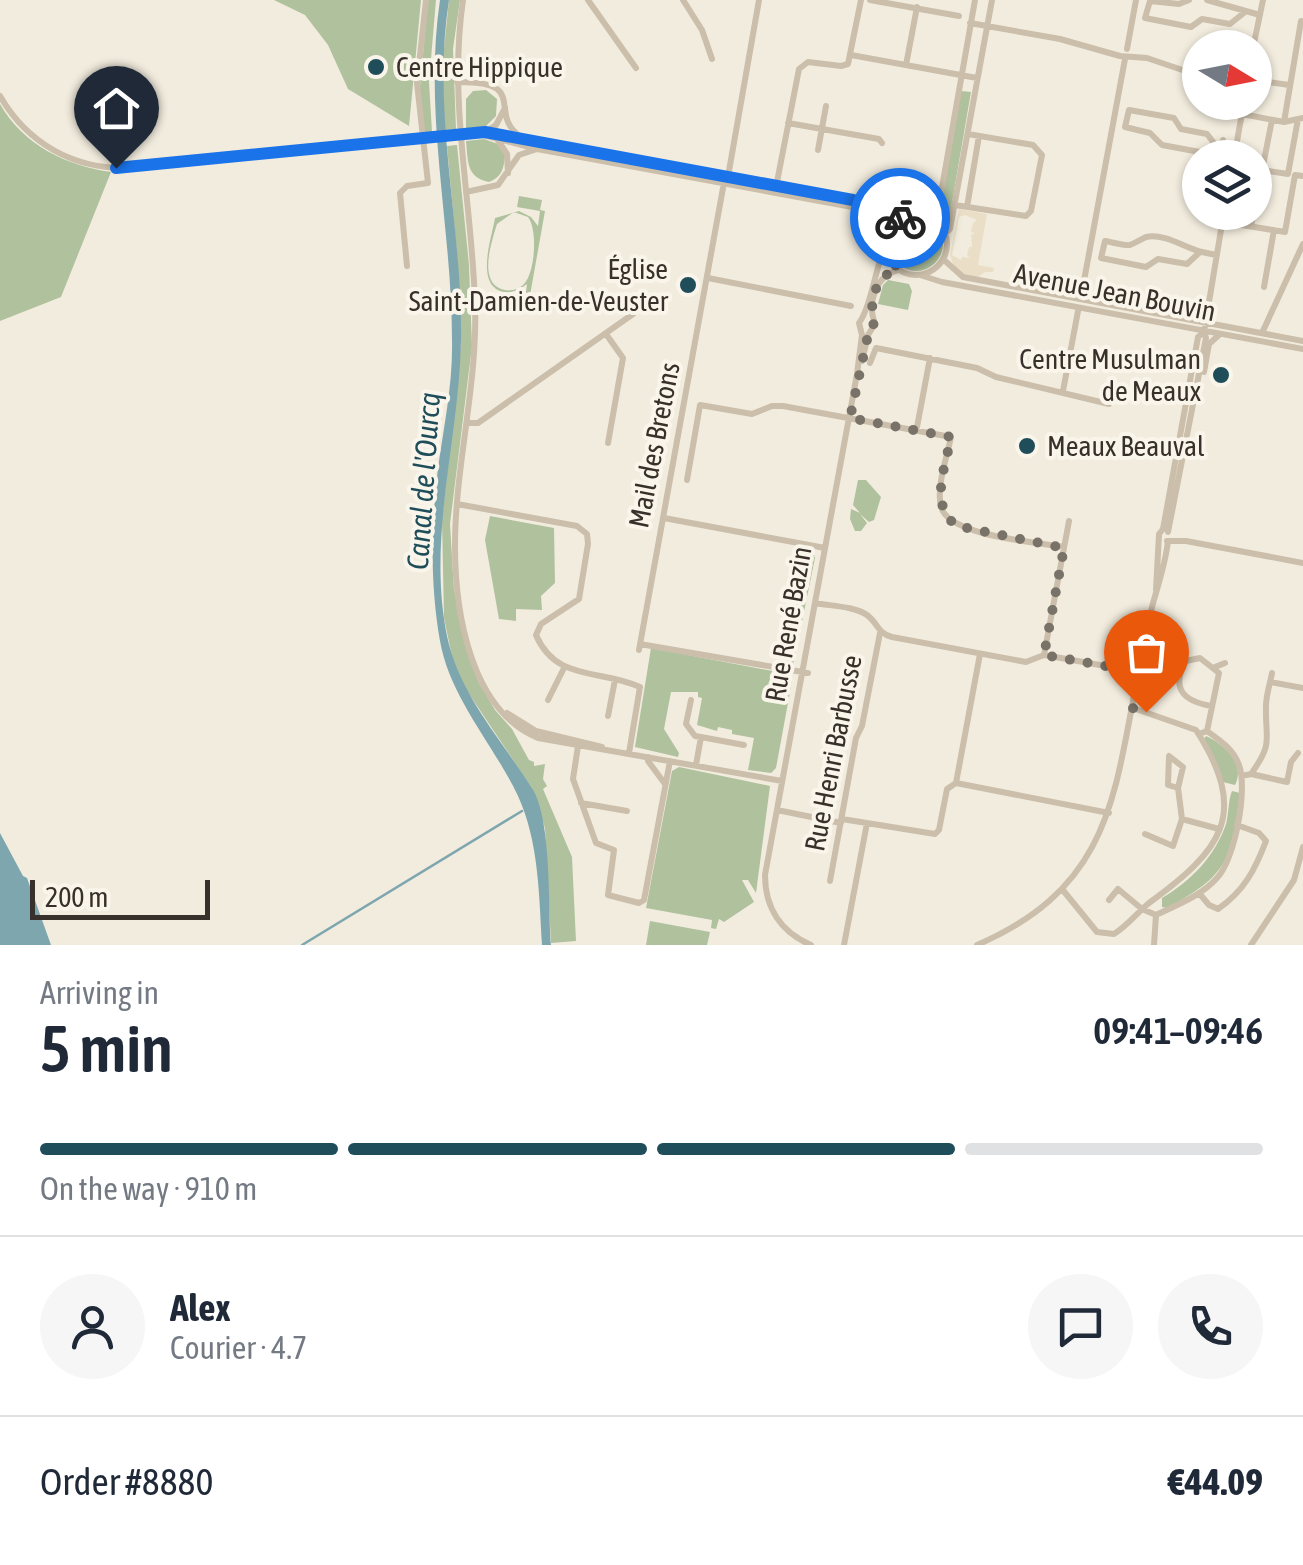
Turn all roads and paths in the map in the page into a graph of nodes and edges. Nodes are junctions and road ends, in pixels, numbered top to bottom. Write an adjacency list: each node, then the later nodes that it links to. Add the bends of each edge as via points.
1 (463, 0): 32 (street)
2 (588, 0): 28 (street)
3 (760, 0): 53 (street)
4 (861, 0): 24 (street)
5 (870, 0): 14 (street)
6 (974, 0): 19 (street)
7 (992, 0): 20 (street)
8 (1136, 0): 23 (street)
9 (1188, 0): 15 (street, via 1150,0 1145,18 1191,27 1202,19 1230,24)
10 (1207, 0): 15 (street)
11 (1263, 0): 16 (street)
12 (425, 4): 73 (street, via 417,84 428,183 400,192)
13 (685, 4): 25 (street)
14 (916, 5): 17 (street); 27 (street)
15 (1245, 12): 16 (street)
16 (1260, 15): 21 (street)
17 (960, 16)
18 (1301, 21): 22 (street)
19 (970, 23): 20 (street); 30 (street)
20 (987, 26): 29 (street); 31 (street)
21 (1257, 30)
22 (1300, 41): 34 (street)
23 (1127, 49)
24 (851, 56): 27 (street); 41 (street, via 844,66 801,65)
25 (712, 59)
26 (1125, 59): 78 (street)
27 (906, 66): 30 (street)
28 (636, 68)
29 (1182, 70)
30 (960, 75): 31 (street); 63 (street, via 940,198)
31 (977, 78): 44 (street)
32 (458, 82): 36 (street, via 489,84); 59 (street)
33 (1272, 83): 34 (street)
34 (1289, 86): 40 (street)
35 (0, 96): 43 (street, bridge, via 50,148 104,168)
36 (505, 106): 43 (street, via 500,119); 47 (street, via 510,127)
37 (826, 106): 42 (street)
38 (1301, 119): 40 (street); 54 (street, via 1288,174)
39 (1272, 120): 40 (street); 48 (street)
40 (1284, 122)
41 (788, 123): 42 (street); 58 (street)
42 (822, 129): 49 (street); 51 (street)
43 (479, 134): 46 (street); 47 (street)
44 (968, 134): 45 (street); 60 (street)
45 (979, 136): 61 (street); 61 (street, via 1033,146 1042,155 1029,215)
46 (496, 138): 50 (street); 55 (street, via 507,154)
47 (523, 139): 58 (street)
48 (1268, 140)
49 (882, 143)
50 (536, 149): 55 (street, via 519,155); 58 (street)
51 (818, 150)
52 (1220, 151): 52 (street, via 1207,134 1181,130 1174,118 1129,110 1125,128 1150,133 1162,146)
53 (729, 172)
54 (1272, 172)
55 (508, 174): 59 (street, via 498,185)
56 (1299, 176): 65 (street, via 1285,232)
57 (722, 188): 76 (street, Mail des Bretons)
58 (776, 189): 62 (street); 66 (street, via 870,211)
59 (466, 192): 97 (street, via 476,305)
60 (954, 204): 61 (street); 67 (street)
61 (967, 207)
62 (908, 214): 63 (street); 66 (street)
63 (924, 215): 67 (street)
64 (1221, 230): 71 (street)
65 (1274, 230): 77 (street)
66 (889, 231): 68 (street)
67 (945, 234): 72 (street)
68 (886, 242): 74 (street); 82 (street)
69 (1303, 244): 86 (street)
70 (1200, 252): 70 (street, via 1147,236 1130,245 1105,241 1102,258 1187,264); 71 (street)
71 (1216, 255): 83 (street)
72 (943, 259): 75 (street); 83 (street, Avenue Jean Bouvin, via 962,278)
73 (407, 266)
74 (899, 269): 75 (street); 82 (street, via 878,282)
75 (920, 275): 85 (street, Avenue Jean Bouvin)
76 (708, 278): 79 (street); 102 (street, Mail des Bretons)
77 (1264, 287)
78 (1081, 297)
79 (851, 306)
80 (1078, 310): 93 (street)
81 (633, 314): 87 (street)
82 (868, 317): 84 (street, via 874,324); 84 (street, via 859,323)
83 (1205, 322): 85 (street); 86 (street, Avenue Jean Bouvin)
84 (866, 331): 96 (street, Rue René Bazin)
85 (1204, 332): 88 (street, Avenue Jean Bouvin); 95 (street); 104 (street, via 1198,336)
86 (1262, 333): 89 (street, Avenue Jean Bouvin)
87 (606, 334): 97 (street, via 478,423); 99 (street, via 623,358)
88 (1220, 334): 90 (street, Avenue Jean Bouvin); 95 (street, via 1209,344)
89 (1303, 341)
90 (1303, 350)
91 (930, 358): 92 (street, via 876,348); 93 (street); 98 (street)
92 (870, 363)
93 (1063, 391): 94 (street)
94 (1109, 404)
95 (1192, 409): 104 (street)
96 (850, 418): 100 (street, via 783,406 752,414 700,405); 105 (street, Rue René Bazin); 106 (street, via 951,437 940,503 957,526)
97 (468, 423): 101 (street)
98 (917, 427)
99 (608, 442)
100 (687, 480)
101 (458, 504): 114 (street, via 585,531 578,598 536,631); 122 (street, via 464,622)
102 (664, 518): 105 (street); 115 (street, Mail des Bretons, via 640,647)
103 (1068, 521): 106 (street)
104 (1166, 536): 107 (street); 116 (street)
105 (825, 548): 108 (street, Rue René Bazin)
106 (1064, 548): 111 (street)
107 (1303, 563)
108 (815, 603): 109 (street, via 866,614); 115 (street, Rue René Bazin)
109 (880, 634): 110 (street); 148 (street, Rue Henri Barbusse)
110 (980, 654): 111 (street, via 1026,662); 138 (street)
111 (1044, 655): 116 (street)
112 (1225, 663): 113 (street)
113 (1215, 667): 121 (street); 121 (street, via 1200,658 1186,662 1180,680 1187,699)
114 (564, 668): 117 (street); 119 (street)
115 (805, 672): 137 (street, Rue René Bazin)
116 (1139, 672): 123 (street)
117 (615, 680): 124 (street); 130 (street, via 641,689)
118 (1303, 688): 135 (street, via 1271,678 1269,738)
119 (548, 700)
120 (690, 700): 126 (street, via 686,724)
121 (1211, 706): 125 (street)
122 (497, 707): 128 (street, via 532,735); 129 (street, via 536,731)
123 (1132, 708): 125 (street); 146 (street)
124 (608, 716)
125 (1203, 733): 136 (street, via 1228,746); 142 (street)
126 (701, 737): 127 (street); 134 (street)
127 (744, 745)
128 (578, 746): 129 (street); 143 (street, via 573,778)
129 (608, 750): 130 (street)
130 (629, 753): 132 (street)
131 (1298, 753): 135 (street, via 1287,782)
132 (648, 757): 133 (street); 139 (street)
133 (670, 761): 134 (street); 139 (street)
134 (696, 765): 137 (street)
135 (1252, 774): 136 (street)
136 (1242, 776): 140 (street)
137 (782, 782): 144 (street, Rue René Bazin)
138 (956, 783): 146 (street); 149 (street, via 947,789 940,830 931,835)
139 (666, 784): 143 (street, via 640,902 608,894 614,850 596,842)
140 (1242, 786): 142 (street); 150 (street)
141 (1178, 788): 141 (street, via 1168,785 1168,756 1183,767); 147 (street)
142 (1225, 788): 151 (street)
143 (581, 803): 145 (street)
144 (777, 810): 148 (street); 161 (street, Rue René Bazin, via 765,882 775,917)
145 (626, 811)
146 (1110, 814): 155 (street)
147 (1182, 819): 151 (street); 152 (street, via 1172,846)
148 (841, 821): 149 (street); 154 (street, Rue Henri Barbusse)
149 (867, 824): 162 (street)
150 (1236, 825): 156 (street, via 1225,867); 156 (street, via 1266,841 1254,869 1237,896 1218,909)
151 (1219, 830): 158 (street, via 1194,869)
152 (1145, 834)
153 (1303, 847): 166 (street, via 1294,880)
154 (830, 881)
155 (1062, 890): 160 (street); 163 (street)
156 (1199, 893): 159 (street)
157 (1109, 900): 158 (street, via 1118,890)
158 (1142, 909): 159 (street); 160 (street, via 1117,932)
159 (1156, 915): 165 (street)
160 (1101, 934): 164 (street)
161 (811, 945)
162 (844, 945)
163 (977, 945)
164 (1095, 945)
165 (1154, 945)
166 (1251, 945)

